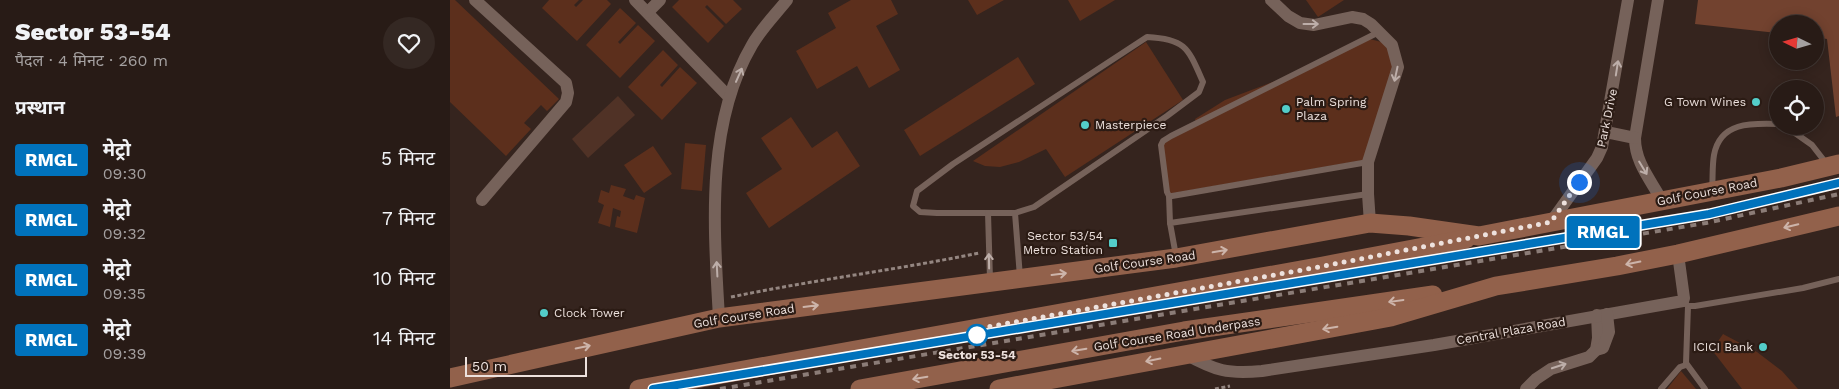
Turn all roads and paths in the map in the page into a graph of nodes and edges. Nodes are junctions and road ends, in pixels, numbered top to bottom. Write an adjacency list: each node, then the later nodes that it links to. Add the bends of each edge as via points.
1 (475, 0): 20 (street, via 566,83 568,93 566,102)
2 (634, 0): 8 (street)
3 (660, 0): 8 (street)
4 (787, 0): 10 (street, one-way to 4, via 752,45)
5 (1271, 0): 9 (street, one-way to 9, via 1300,24 1314,25 1352,17)
6 (1628, 0): 12 (street, Park Drive, one-way to 6)
7 (1658, 0): 14 (street)
8 (648, 12): 10 (street)
9 (1380, 31): 15 (street, one-way to 15, via 1392,45 1398,67); 19 (lane, via 1163,141 1160,148)
10 (729, 97): 36 (street, one-way to 10, via 715,232 718,154)
11 (1769, 124): 17 (lane, via 1728,130 1718,142 1714,155)
12 (1606, 132): 14 (street); 25 (street, Park Drive, via 1597,158)
13 (1798, 135): 16 (lane)
14 (1635, 138): 21 (street, one-way to 21, via 1639,163)
15 (1368, 162): 18 (street); 19 (lane)
16 (1834, 165): 17 (main road, Golf Course Road)
17 (1712, 191): 21 (main road, Golf Course Road)
18 (1368, 194): 26 (lane); 27 (street)
19 (1169, 196): 26 (lane)
20 (482, 200)
21 (1662, 201): 25 (main road, Golf Course Road)
22 (988, 213): 23 (lane); 23 (lane, via 920,212 913,206 917,191 952,164 1147,36 1173,39 1183,45 1203,82 1199,92 1034,207); 29 (lane)
23 (1015, 213): 32 (lane)
24 (1839, 216): 30 (main road, one-way to 30)
25 (1551, 222): 28 (main road, Golf Course Road)
26 (1170, 223): 31 (lane)
27 (1370, 223): 28 (main road, Golf Course Road); 31 (main road, Golf Course Road, one-way to 27)
28 (1479, 236): 43 (main road)
29 (989, 251): 34 (lane, one-way to 29); 36 (path)
30 (1678, 254): 35 (main road, one-way to 35); 37 (street)
31 (1176, 258): 32 (main road, Golf Course Road, one-way to 31)
32 (1020, 279): 34 (main road, Golf Course Road)
33 (1839, 279): 37 (lane, Central Plaza Road, via 1695,306)
34 (990, 283): 39 (main road, Golf Course Road, one-way to 34)
35 (1496, 286): 40 (main road, one-way to 40, via 1391,317); 44 (main road, Golf Course Road Underpass, one-way to 44, via 1184,331)
36 (718, 299): 39 (street)
37 (1685, 304): 38 (street, Central Plaza Road); 41 (lane)
38 (1602, 314): 40 (street, Central Plaza Road, via 1328,362 1238,373 1208,367); 46 (street, one-way to 38, via 1551,369 1590,358 1596,350 1603,348 1609,332)
39 (719, 318): 42 (main road, Golf Course Road, one-way to 39)
40 (1184, 354): 45 (main road, one-way to 45)
41 (1686, 365): 47 (lane, via 1680,367); 48 (lane)
42 (450, 378)
43 (639, 389)
44 (860, 389)
45 (999, 389)
46 (1526, 389)
47 (1661, 389)
48 (1705, 389)

